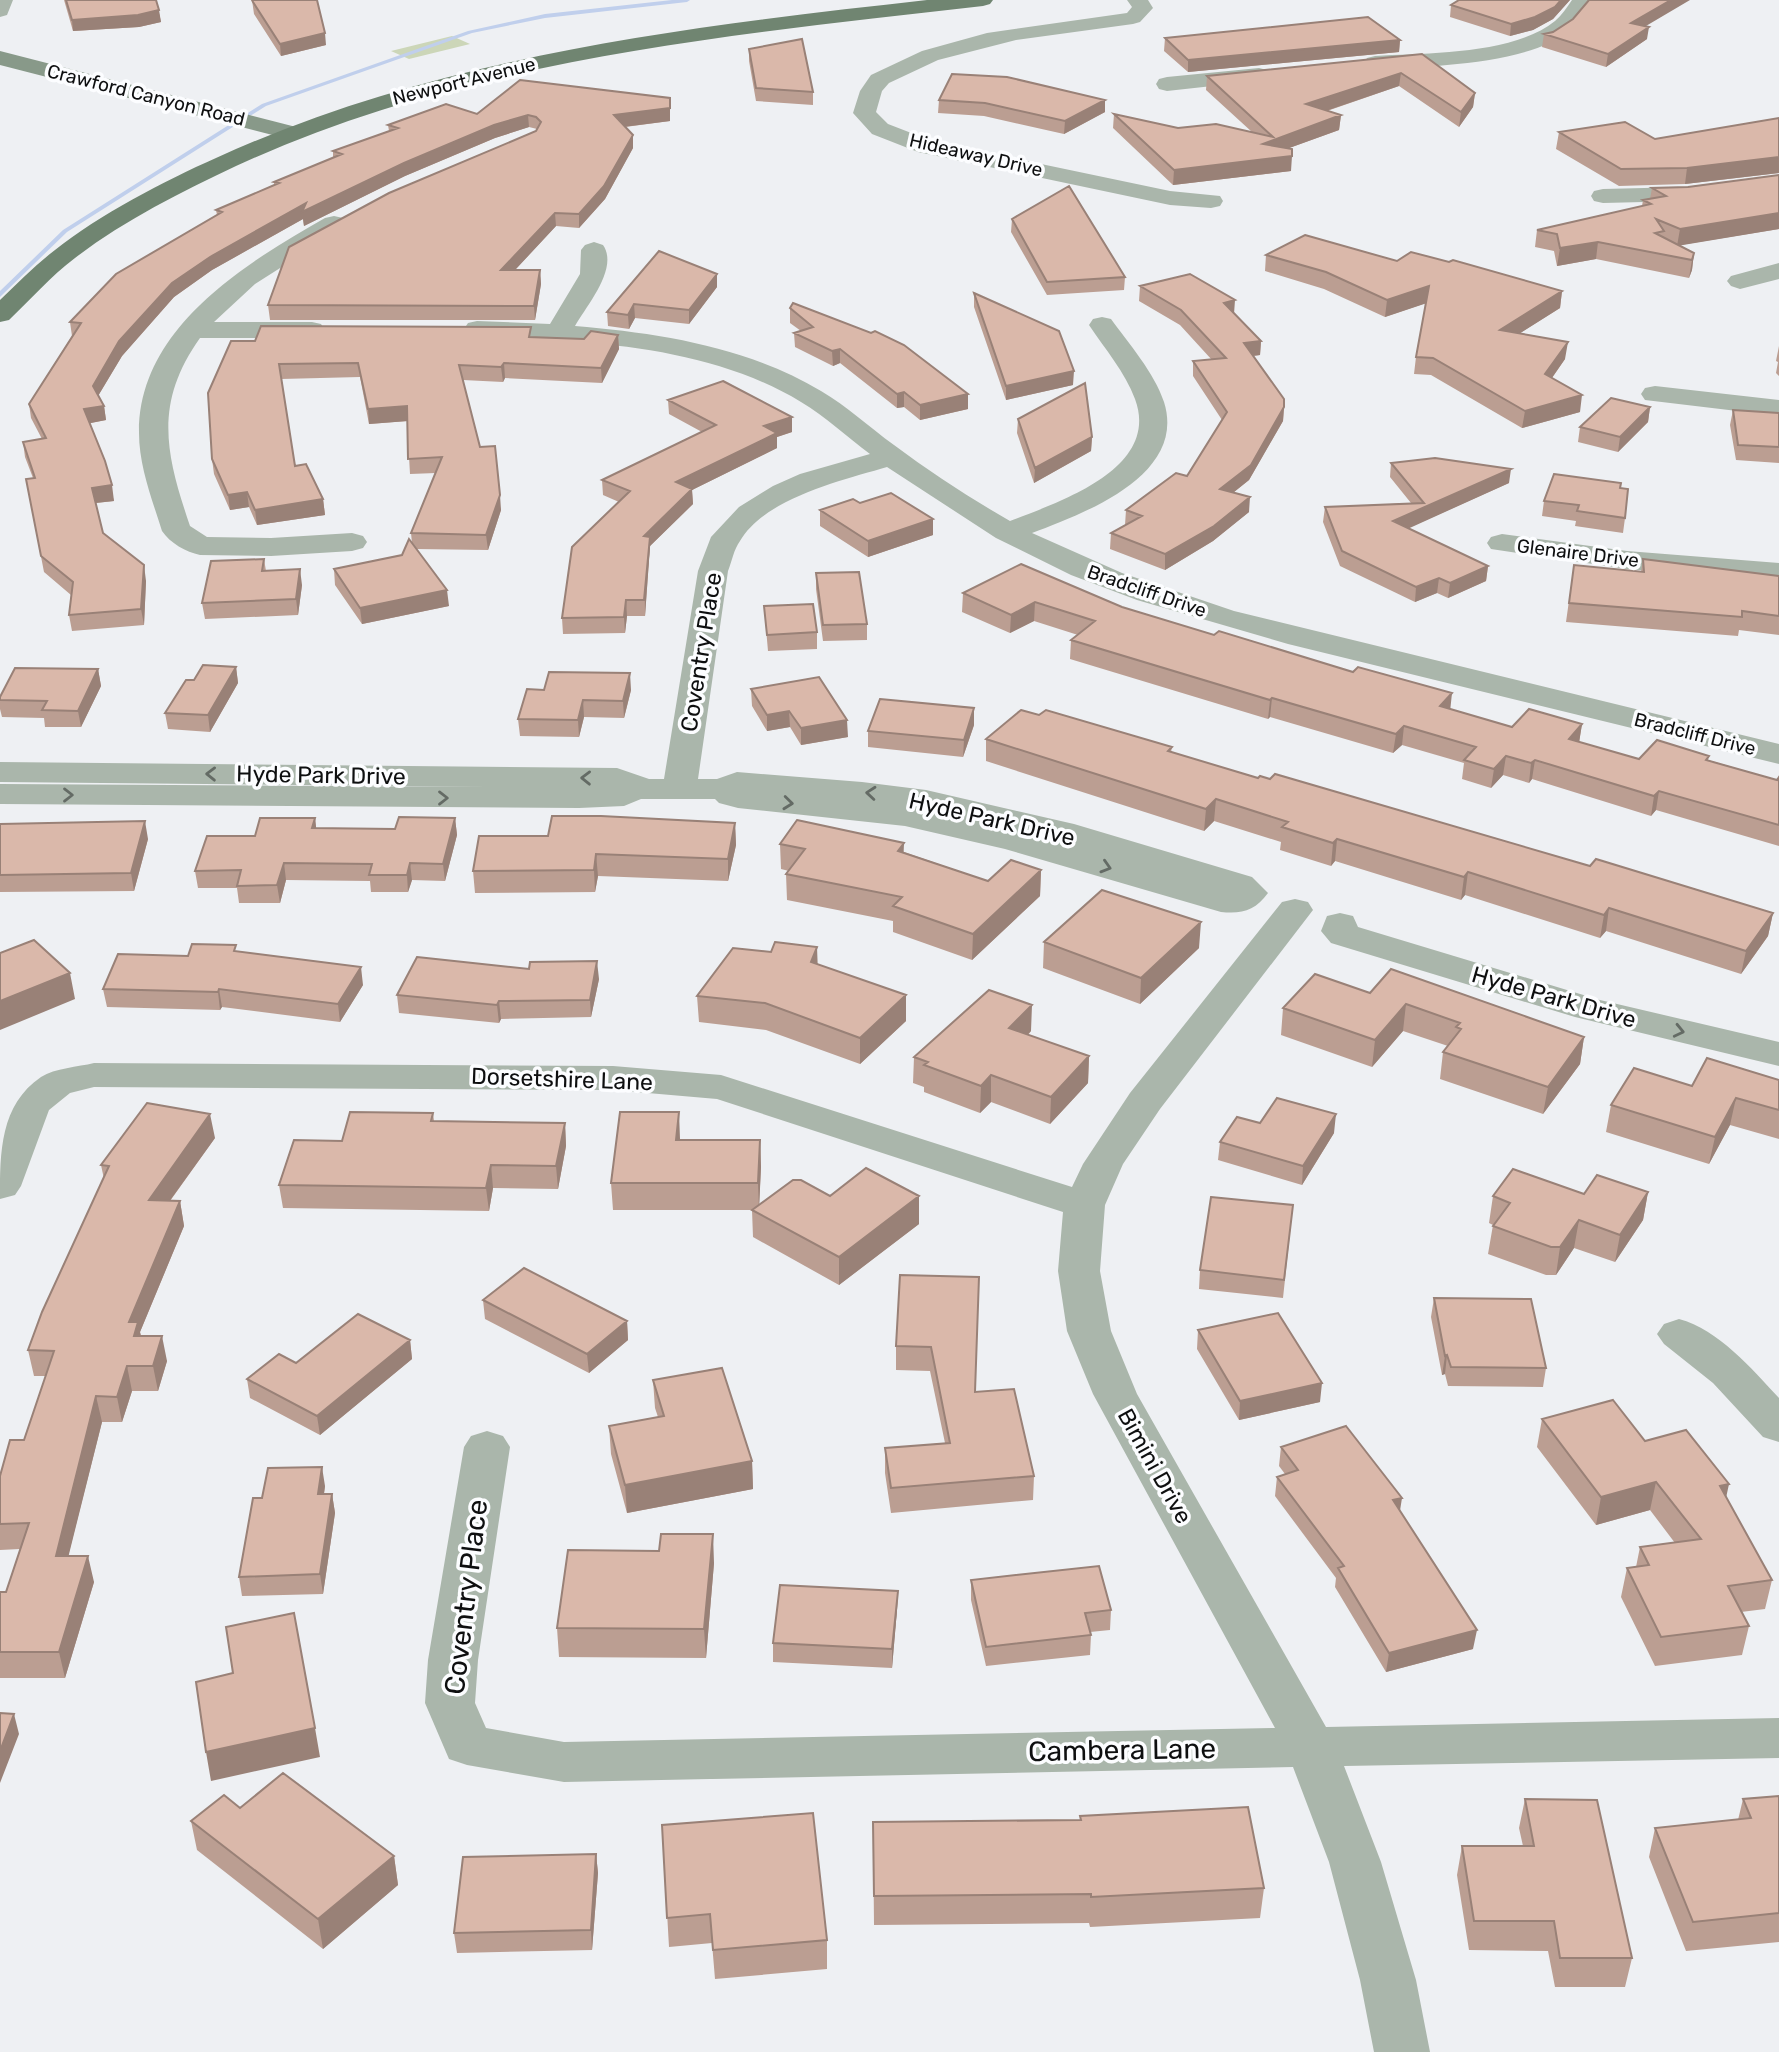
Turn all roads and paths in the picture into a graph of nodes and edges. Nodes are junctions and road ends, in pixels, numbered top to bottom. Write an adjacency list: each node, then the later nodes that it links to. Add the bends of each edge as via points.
1 (3, 0): 5 (street)
2 (983, 0): 10 (main road, Newport Avenue, via 738,28 592,51 438,86)
3 (1136, 0): 13 (street, Hideaway Drive, via 1143,8 1133,18 1000,37 951,47 913,62 881,78 868,95 863,113 880,129 926,147 1170,198)
4 (1584, 0): 7 (street, via 1562,25 1516,46)
5 (0, 11)
6 (0, 58): 10 (main road, Crawford Canyon Road)
7 (1360, 65)
8 (1278, 73): 9 (street)
9 (1167, 84)
10 (292, 133): 18 (main road, Newport Avenue, via 173,188 115,221 72,248)
11 (1779, 182): 12 (street, via 1685,194)
12 (1604, 196)
13 (1211, 201)
14 (354, 212): 21 (street, via 261,266)
15 (594, 250): 23 (street, via 593,274)
16 (1779, 271): 17 (street)
17 (1740, 281)
18 (0, 314)
19 (1102, 325): 27 (street, via 1152,404 1152,437 1135,466 1116,483 1085,501)
20 (451, 329): 23 (street, Bradcliff Drive)
21 (192, 330): 22 (street); 28 (street, via 158,389 152,422 156,456 177,531 200,546)
22 (342, 330)
23 (559, 331): 26 (street, Bradcliff Drive, via 667,344 776,378 811,396)
24 (1655, 394): 25 (street)
25 (1779, 408)
26 (891, 457): 27 (street, Bradcliff Drive); 34 (street, Coventry Place, via 783,492 749,513 726,537 713,572)
27 (1007, 532): 31 (street, Bradcliff Drive, via 1077,566 1193,608)
28 (352, 542)
29 (1502, 543): 30 (street, Glenaire Drive, via 1627,560)
30 (1779, 572)
31 (1779, 754)
32 (0, 772): 33 (street, Hyde Park Drive, one-way to 32, via 631,781 617,778)
33 (635, 789): 34 (street, Hyde Park Drive); 35 (street, Hyde Park Drive, one-way to 33, via 579,799 624,796)
34 (679, 789): 36 (street, Hyde Park Drive, via 724,789 731,796 905,816 1013,840 1221,901 1238,903 1248,896)
35 (0, 794)
36 (1295, 910): 37 (street, Hyde Park Drive); 41 (street, Bimini Drive, via 1144,1102)
37 (1340, 924): 38 (street, Hyde Park Drive, via 1352,917 1367,920 1493,958); 39 (street, Hyde Park Drive, one-way to 39, via 1343,935 1589,1009)
38 (1779, 1028)
39 (1779, 1054)
40 (0, 1186): 41 (street, Dorsetshire Lane, via 31,1105 56,1084 94,1074 613,1078 721,1087)
41 (1084, 1205): 47 (street, Bimini Drive, via 1079,1271 1089,1331 1115,1394)
42 (1679, 1334): 43 (street, via 1728,1373)
43 (1779, 1426)
44 (487, 1447): 46 (street, Coventry Place, via 451,1682 450,1703)
45 (1779, 1738): 47 (street, Cambera Lane)
46 (467, 1745): 47 (street, Cambera Lane, via 564,1762)
47 (1311, 1746): 48 (street, Bimini Drive, via 1355,1862 1388,1980)
48 (1402, 2052)

